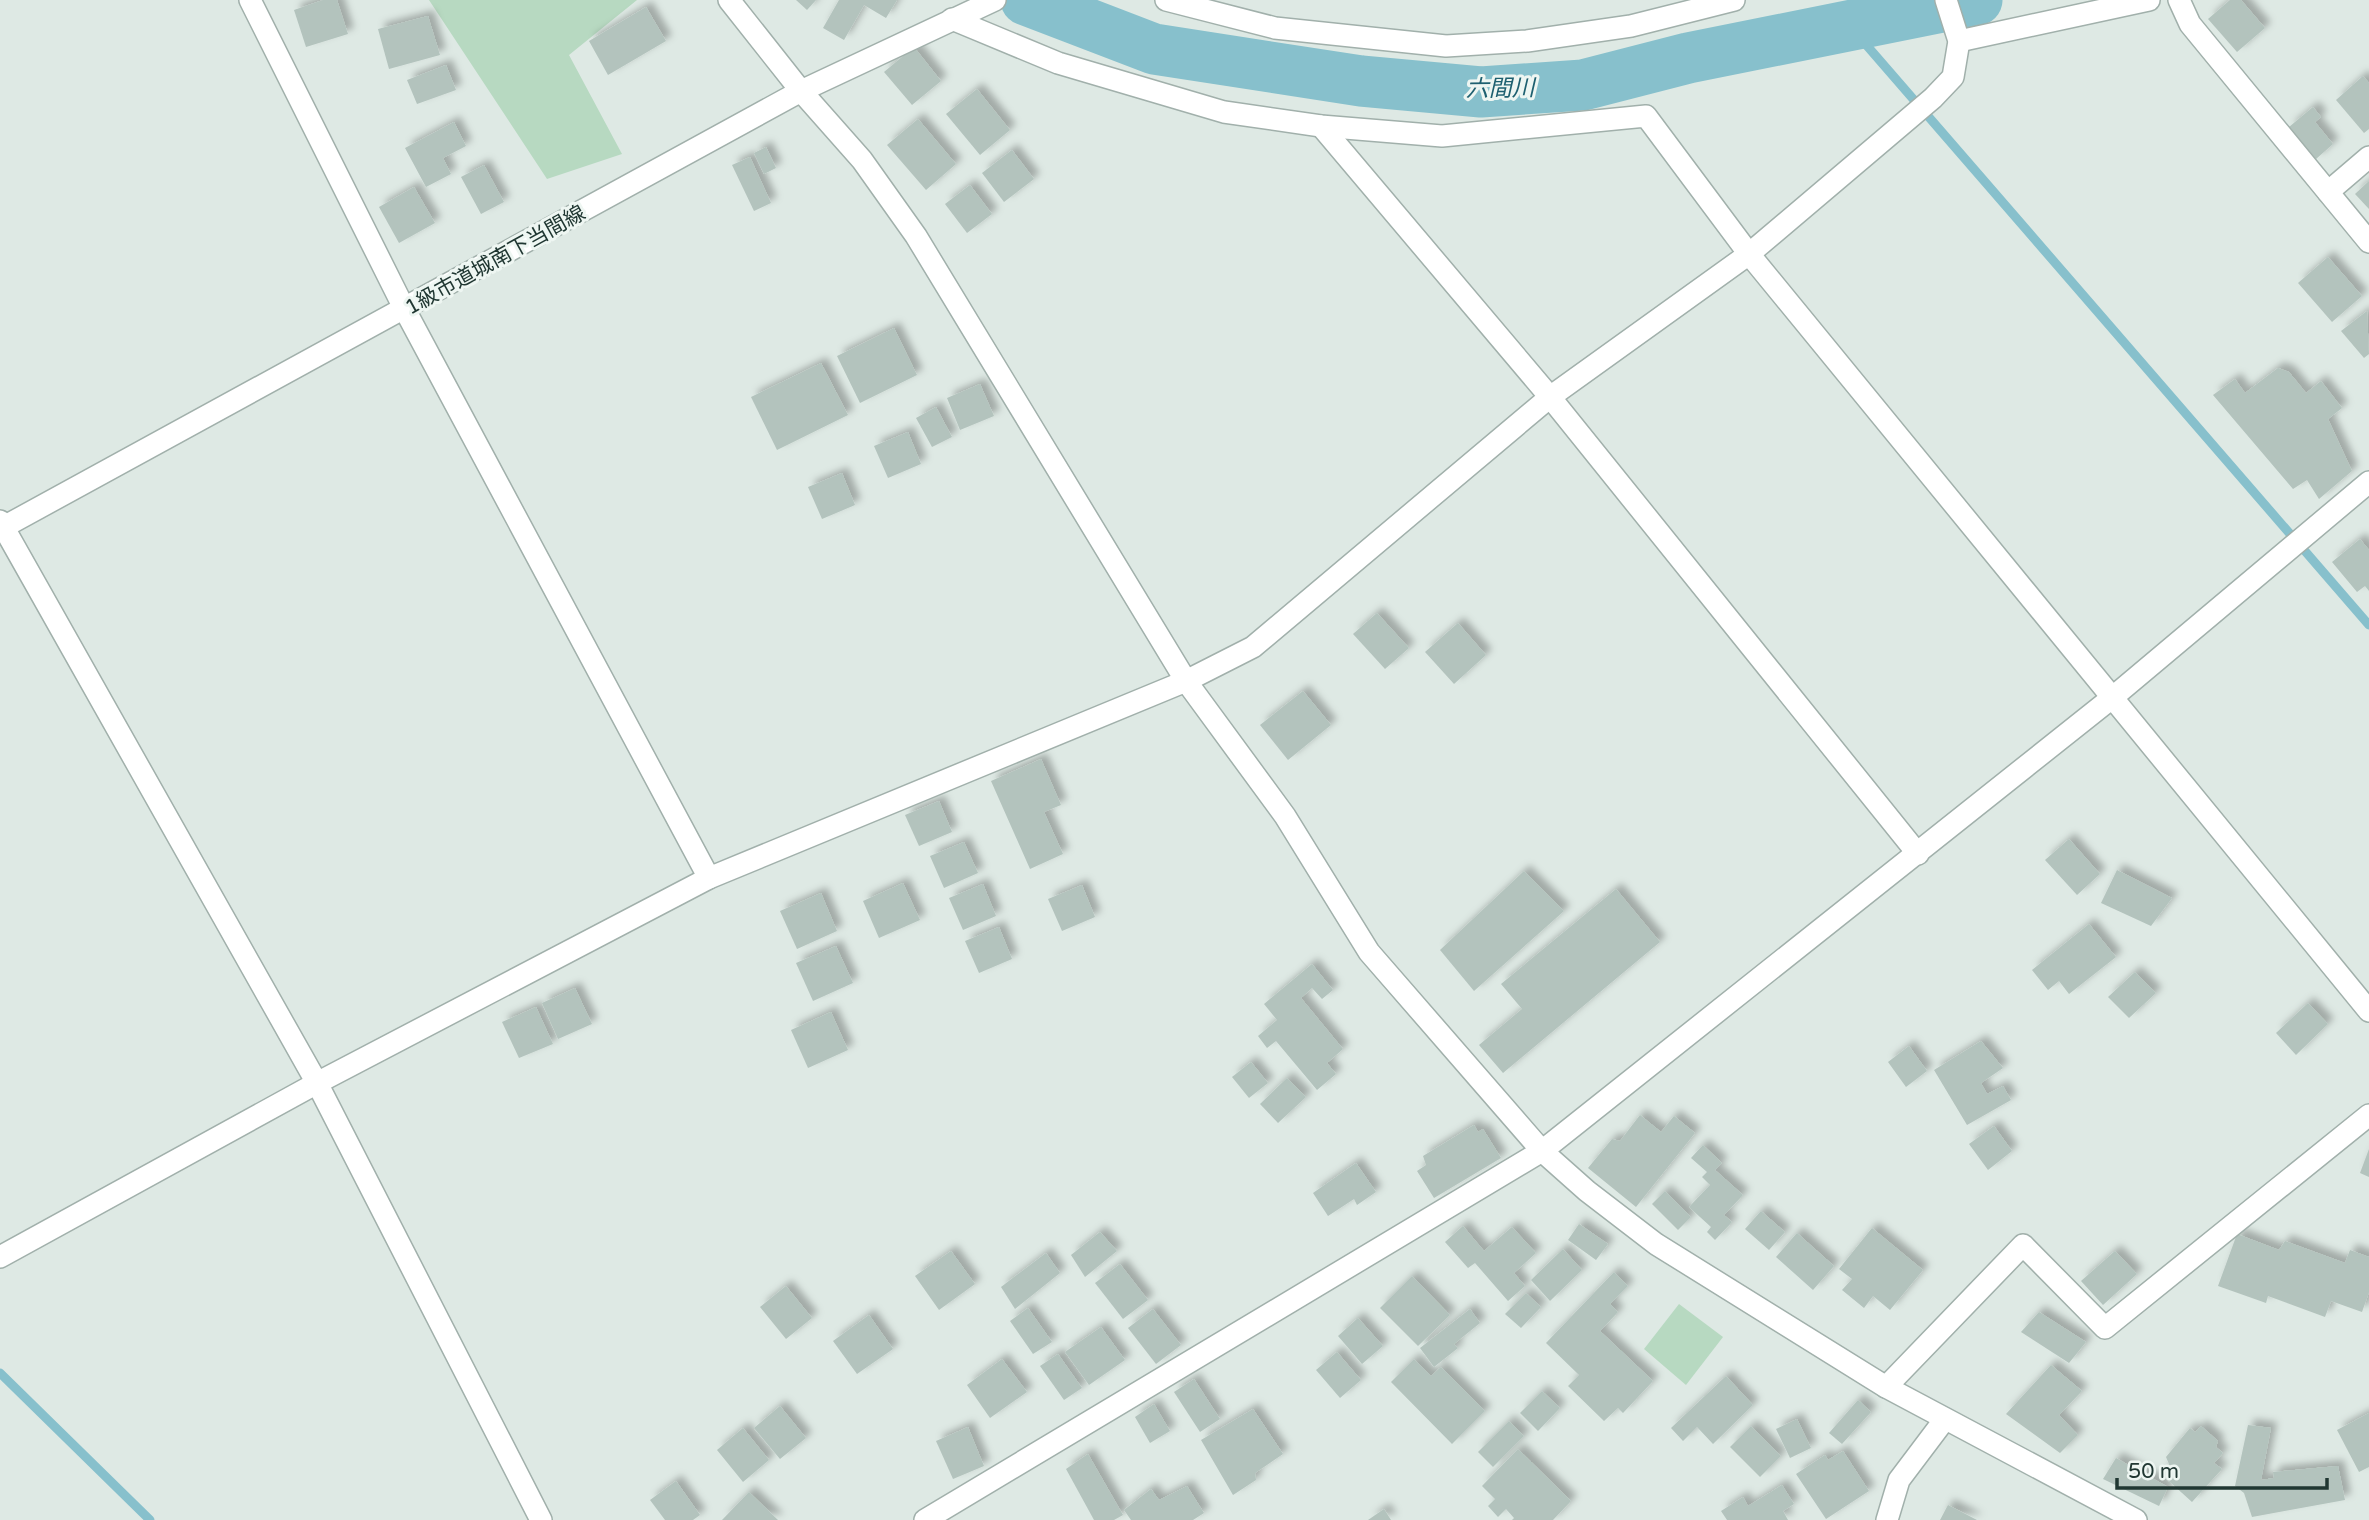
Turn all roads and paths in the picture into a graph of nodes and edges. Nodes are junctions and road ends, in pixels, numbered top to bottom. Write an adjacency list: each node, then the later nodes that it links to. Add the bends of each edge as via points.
1 (250, 0): 17 (street)
2 (729, 0): 11 (street)
3 (995, 0): 9 (street, 1級市道城南下当間線)
4 (1166, 0): 5 (street, via 1275,28 1446,46 1527,41 1631,26)
5 (1734, 0)
6 (1946, 0): 10 (street)
7 (2149, 0): 10 (street)
8 (2179, 0): 14 (street, via 2190,24)
9 (960, 16): 11 (street, 1級市道城南下当間線); 12 (street, via 1058,63 1224,112)
10 (1956, 32): 16 (street, via 1953,78)
11 (801, 91): 17 (street, 1級市道城南下当間線); 21 (street, via 862,160 916,236)
12 (1321, 126): 16 (street, via 1441,136 1646,116); 18 (street)
13 (2369, 157): 14 (street)
14 (2328, 192): 15 (street)
15 (2369, 243)
16 (1749, 254): 18 (street); 22 (street)
17 (405, 310): 20 (street, 1級市道城南下当間線); 24 (street)
18 (1550, 397): 21 (street, via 1253,647); 23 (street)
19 (2369, 482): 22 (street)
20 (1, 526): 26 (street)
21 (1186, 681): 24 (street); 28 (street, via 1285,816 1369,952)
22 (2113, 697): 23 (street); 25 (street)
23 (1918, 854): 28 (street)
24 (709, 878): 26 (street)
25 (2369, 1011)
26 (317, 1083): 29 (street); 33 (street)
27 (2369, 1115): 30 (street, via 2105,1328 2023,1245)
28 (1542, 1150): 30 (street, via 1656,1244); 32 (street)
29 (0, 1257)
30 (1886, 1387): 31 (street)
31 (1945, 1419): 35 (street, via 1899,1480); 36 (street)
32 (953, 1515): 34 (street)
33 (541, 1520)
34 (925, 1520)
35 (1887, 1520)
36 (2136, 1520)

